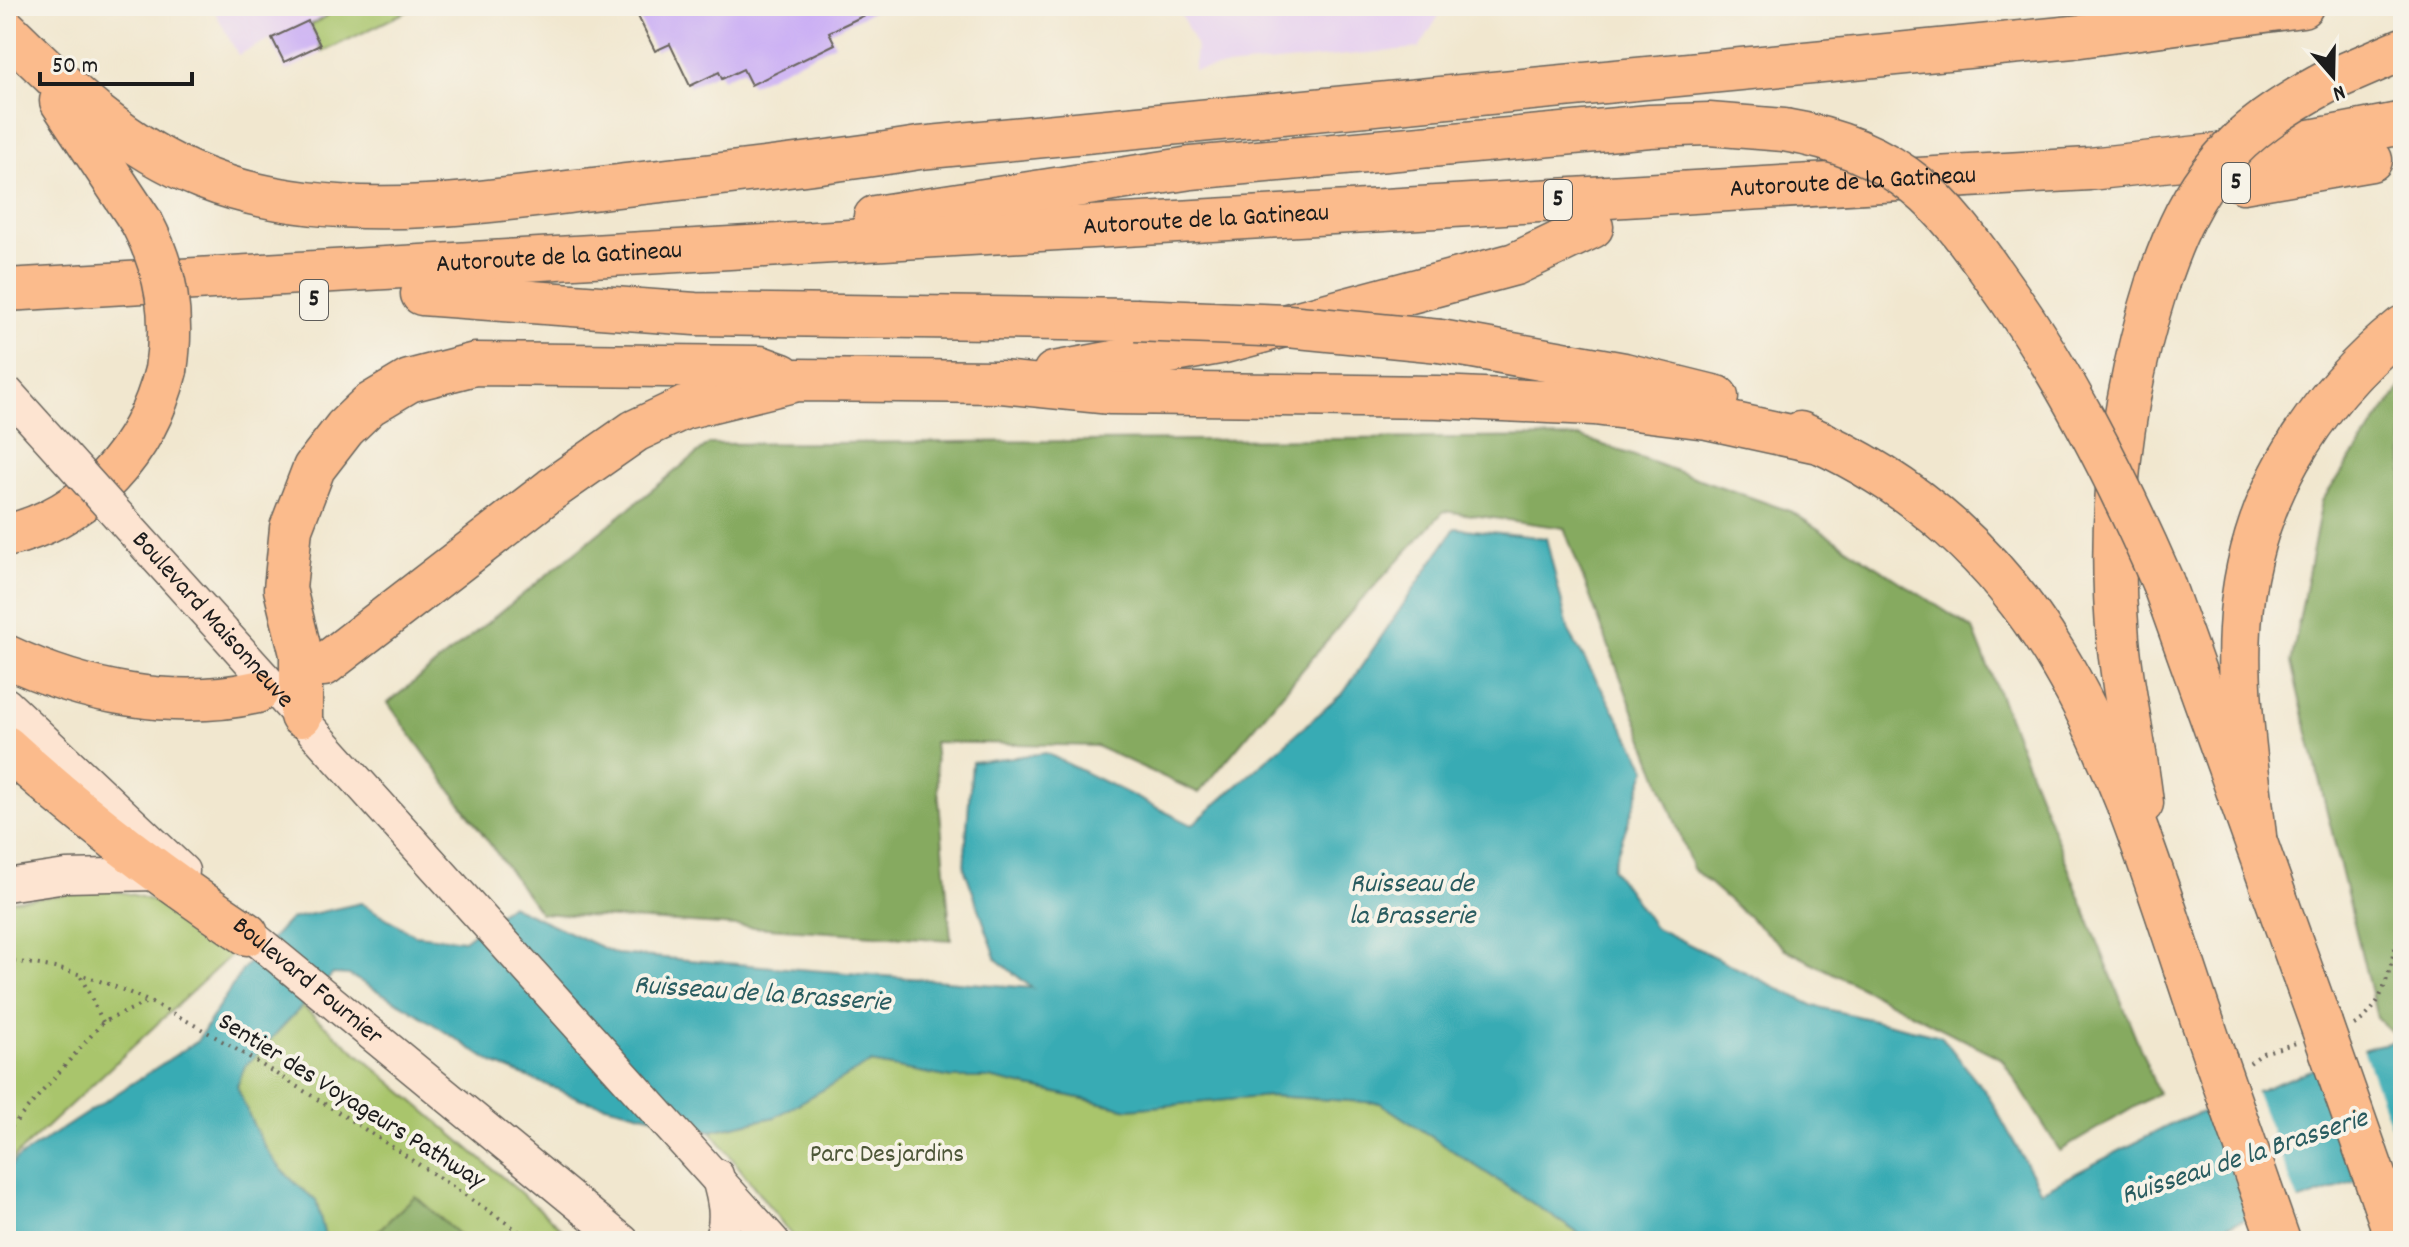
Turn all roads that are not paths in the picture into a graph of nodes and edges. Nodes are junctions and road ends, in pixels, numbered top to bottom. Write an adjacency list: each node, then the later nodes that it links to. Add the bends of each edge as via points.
1 (2302, 6): 6 (highway, via 2085,36 919,148)
2 (18, 42): 6 (highway, via 105,122 142,148 203,178 274,198 354,205 451,203); 18 (highway, bridge, via 142,223 157,255 170,319 166,370 147,425 105,482 54,518)
3 (2403, 49): 26 (highway, bridge, via 2329,81 2267,117 2219,161 2188,206 2158,282 2126,416 2114,528 2118,639)
4 (2403, 123): 9 (highway, Autoroute de la Gatineau / 5, via 2263,150 2089,169)
5 (2403, 153): 8 (highway, Autoroute de la Gatineau / 5, via 2250,181 2068,198)
6 (791, 168): 7 (highway)
7 (1191, 168): 9 (highway, via 957,202); 25 (highway, bridge, via 1709,124 1784,130 1870,155 1919,187 1950,218 2003,288 2073,398 2163,583)
8 (1592, 227): 11 (highway, Autoroute de la Gatineau / 5); 15 (highway, via 1515,264 1299,322 1197,347)
9 (709, 248): 10 (highway, Autoroute de la Gatineau / 5)
10 (6, 290)
11 (422, 294): 12 (highway, Autoroute de la Gatineau / 5); 17 (highway, bridge, via 695,314 1288,326 1440,341 1711,394)
12 (6, 318)
13 (2403, 327): 25 (highway, via 2355,370 2307,427 2280,472 2253,545 2239,649)
14 (797, 380): 15 (highway); 20 (highway, via 684,408 635,431); 23 (highway, via 760,367 492,363 425,375 382,396 324,453 302,493 291,528 285,589 301,654)
15 (1001, 382): 17 (highway, via 1111,393 1594,404 1707,418)
16 (6, 391): 23 (main road, Boulevard Maisonneuve, bridge)
17 (1823, 443): 26 (highway, via 1930,508 2018,598 2085,706)
18 (6, 536)
19 (6, 656): 21 (highway, via 79,683 141,696 213,699)
20 (324, 665)
21 (257, 692)
22 (6, 704): 29 (main road, Boulevard Fournier)
23 (301, 716): 30 (main road)
24 (6, 747): 27 (highway)
25 (2255, 836): 32 (highway, bridge)
26 (2150, 871): 35 (highway, bridge)
27 (157, 874): 28 (main road, via 66,876); 29 (highway)
28 (6, 885)
29 (247, 934): 31 (main road, Boulevard Fournier)
30 (717, 1175): 33 (main road, via 725,1219); 34 (main road)
31 (611, 1231)
32 (2397, 1237)
33 (719, 1241)
34 (773, 1241)
35 (2279, 1241)

